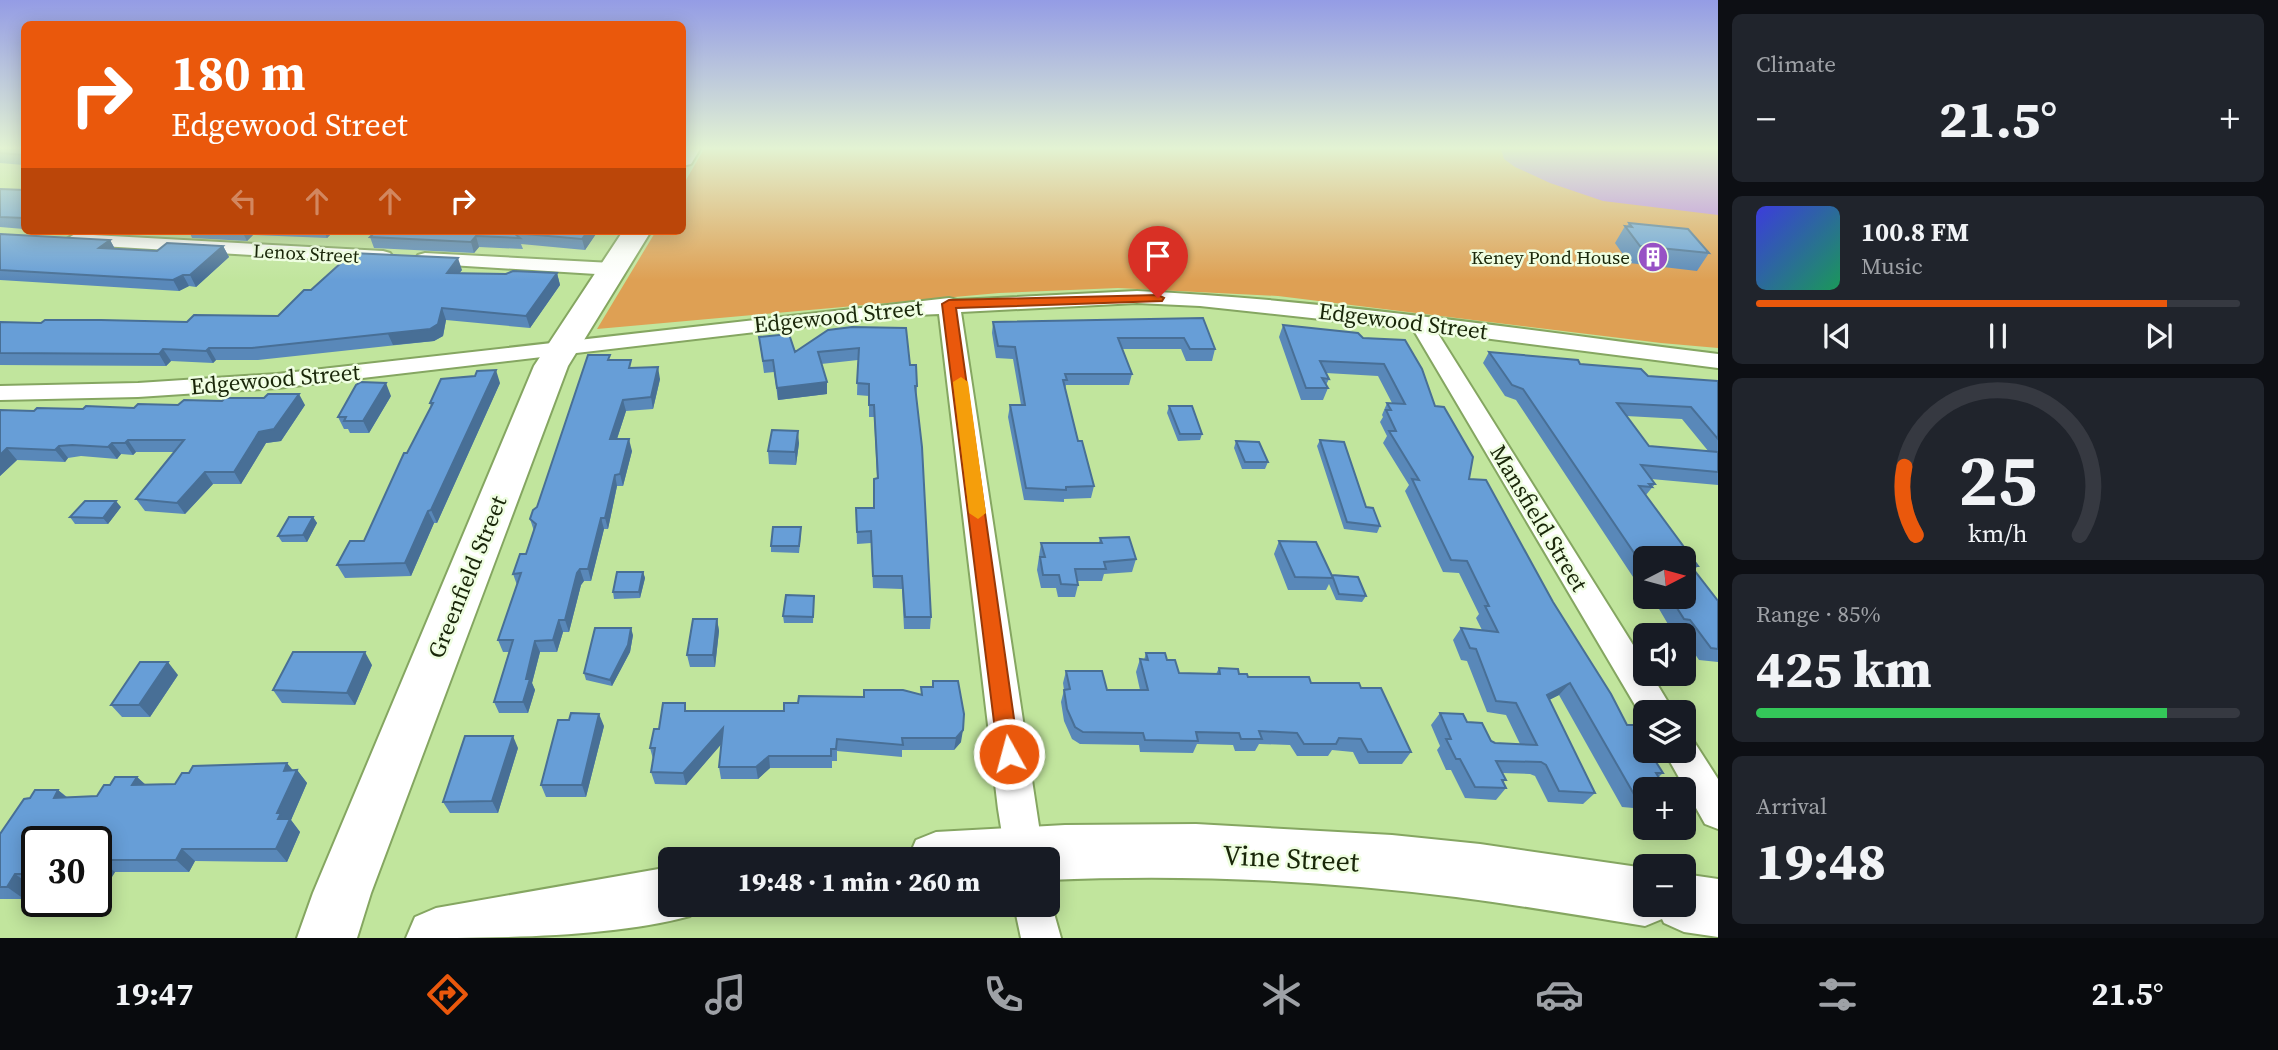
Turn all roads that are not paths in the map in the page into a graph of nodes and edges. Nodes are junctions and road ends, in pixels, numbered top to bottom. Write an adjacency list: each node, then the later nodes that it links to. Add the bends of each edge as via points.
1 (634, 235): 3 (street, Greenfield Street)
2 (55, 239): 3 (street, Lenox Street)
3 (612, 269): 6 (street, Greenfield Street)
4 (949, 304): 5 (street, Edgewood Street, via 1137,297 1269,305); 6 (street, Edgewood Street); 12 (street)
5 (1421, 323): 7 (street, Edgewood Street); 9 (street, Mansfield Street)
6 (561, 348): 8 (street, Edgewood Street, via 278,381); 19 (street, Greenfield Street)
7 (1718, 361)
8 (0, 393)
9 (1650, 700)
10 (1688, 763): 11 (street)
11 (1718, 812)
12 (1023, 847)
13 (1060, 865): 14 (street, Vine Street, via 1112,852 1368,861)
14 (1633, 895)
15 (658, 898): 20 (street)
16 (1696, 905): 17 (street)
17 (1718, 908)
18 (1037, 917): 21 (street)
19 (327, 938)
20 (436, 938)
21 (1041, 938)

